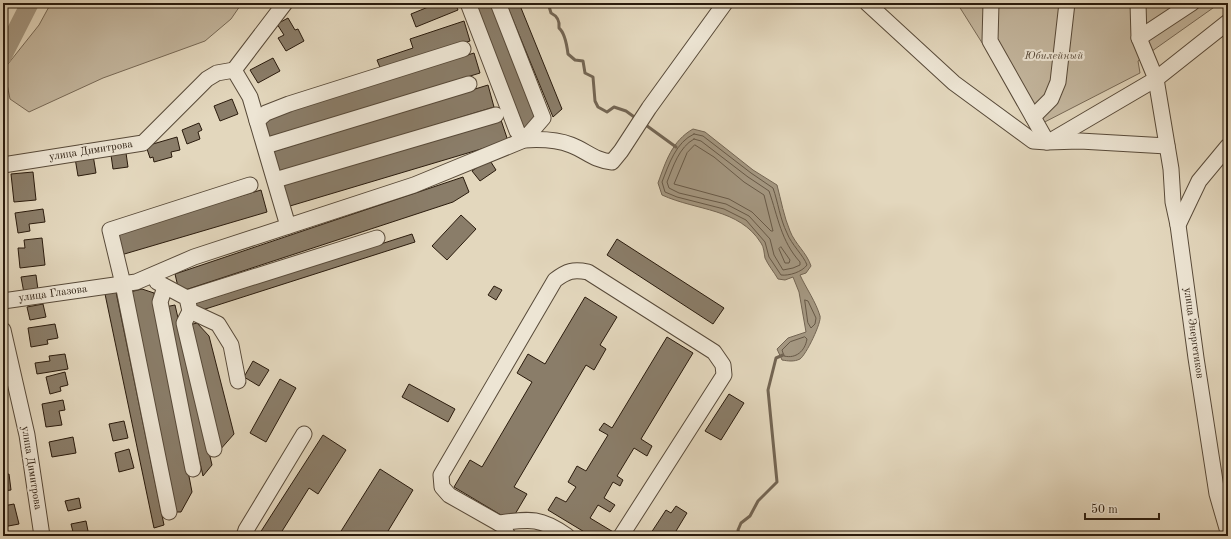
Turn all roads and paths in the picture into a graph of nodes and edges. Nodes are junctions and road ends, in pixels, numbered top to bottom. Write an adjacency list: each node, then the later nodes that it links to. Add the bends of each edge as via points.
1 (285, 3): 13 (street)
2 (468, 3): 19 (street, via 517,131)
3 (498, 3): 19 (street, via 543,118)
4 (725, 3): 19 (street, via 612,162 599,160 571,144 542,138)
5 (867, 3): 20 (street, via 954,83 1033,141)
6 (991, 3): 17 (street, via 990,41)
7 (1067, 3): 17 (street, via 1058,82 1051,99)
8 (1138, 3): 11 (street)
9 (1192, 3): 11 (street)
10 (1228, 22): 14 (street)
11 (1139, 38): 14 (street, улица Энергетиков)
12 (464, 49): 18 (street, via 289,104 266,113)
13 (234, 70): 18 (street, via 250,97); 24 (street, улица Димитрова, via 217,73 207,79 143,143)
14 (1156, 79): 20 (street); 22 (street, улица Энергетиков)
15 (469, 84): 21 (street)
16 (496, 115): 25 (street)
17 (1033, 117): 20 (street)
18 (257, 121): 21 (street)
19 (524, 140): 28 (street, via 414,185)
20 (1047, 142): 22 (street, via 1080,141)
21 (265, 146): 25 (street)
22 (1167, 146): 27 (street, улица Энергетиков)
23 (1228, 146): 27 (street, via 1199,181)
24 (3, 165)
25 (275, 180): 28 (street)
26 (250, 185): 30 (street, via 110,230)
27 (1178, 225): 41 (street, улица Энергетиков, via 1218,494)
28 (288, 226): 30 (street, via 194,257)
29 (377, 238): 33 (street)
30 (129, 283): 31 (street, via 157,282); 32 (street, улица Глазова); 39 (street)
31 (165, 287): 33 (street); 38 (street, via 160,302)
32 (3, 301)
33 (188, 305): 35 (street, via 218,324 231,345); 37 (street, via 184,323)
34 (3, 330): 42 (street, улица Димитрова, via 27,436)
35 (238, 381)
36 (304, 434): 43 (street)
37 (214, 449)
38 (193, 469)
39 (169, 512)
40 (499, 523): 44 (street); 45 (street, via 538,520); 46 (street, via 449,494 442,487 441,475 555,280 565,272 574,270 588,272 714,352 723,365 724,375)
41 (1228, 532)
42 (42, 536)
43 (244, 536)
44 (508, 536)
45 (567, 536)
46 (622, 536)

